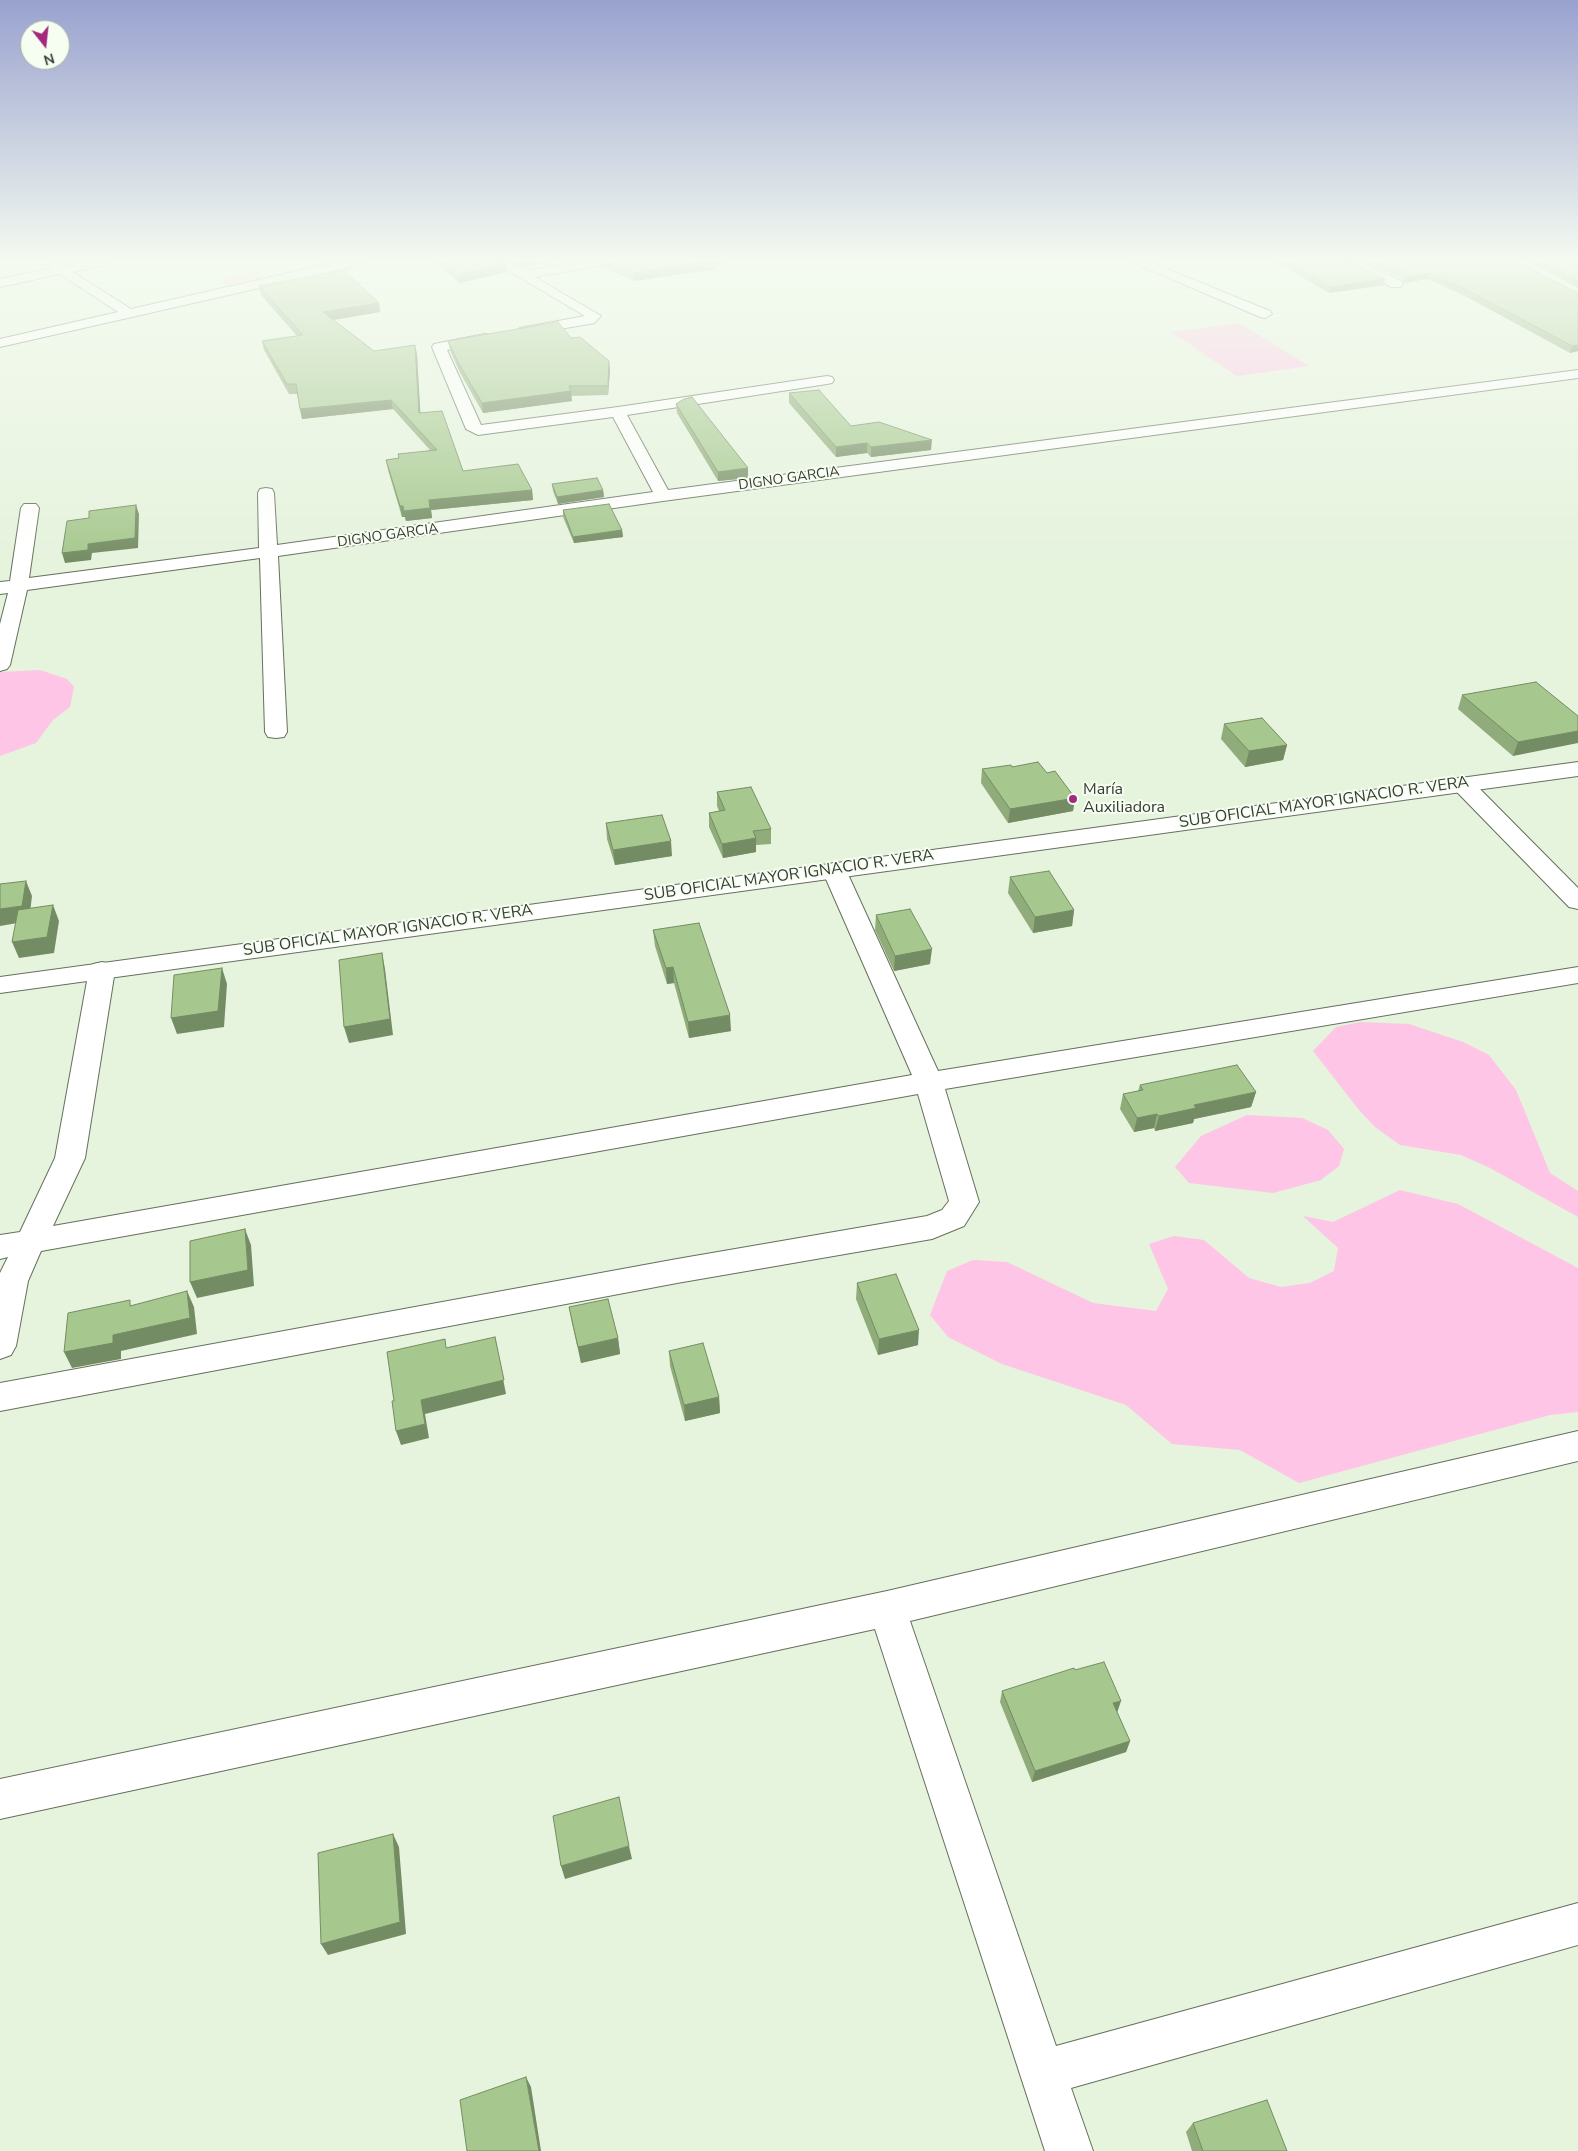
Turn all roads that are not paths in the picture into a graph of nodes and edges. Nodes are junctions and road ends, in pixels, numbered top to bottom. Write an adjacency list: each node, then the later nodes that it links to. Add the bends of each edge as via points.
1 (446, 362): 4 (street, via 474,428 490,429)
2 (1578, 374): 6 (street, DIGNO GARCIA)
3 (827, 380): 4 (street)
4 (618, 412): 6 (street)
5 (266, 493): 8 (street)
6 (663, 496): 8 (street, DIGNO GARCIA)
7 (30, 508): 9 (street)
8 (268, 552): 9 (street, DIGNO GARCIA); 12 (street)
9 (19, 586): 10 (street, DIGNO GARCIA); 11 (street)
10 (0, 588)
11 (0, 665)
12 (276, 732)
13 (1578, 769): 14 (street, SUB OFICIAL MAYOR IGNACIO R. VERA)
14 (1462, 784): 15 (street, SUB OFICIAL MAYOR IGNACIO R. VERA); 16 (street)
15 (834, 870): 17 (street, SUB OFICIAL MAYOR IGNACIO R. VERA); 20 (street)
16 (1578, 902)
17 (102, 970): 19 (street, SUB OFICIAL MAYOR IGNACIO R. VERA); 21 (street, via 70,1158)
18 (1578, 975): 20 (street)
19 (0, 984)
20 (929, 1082): 21 (street); 24 (street, via 964,1202 953,1218 932,1227)
21 (31, 1241): 22 (street); 23 (street, via 12,1280)
22 (0, 1247)
23 (0, 1346)
24 (0, 1397)
25 (1578, 1446): 26 (street)
26 (886, 1609): 27 (street); 29 (street)
27 (0, 1799)
28 (1578, 1924): 29 (street)
29 (1043, 2073): 30 (street)
30 (1069, 2151)

